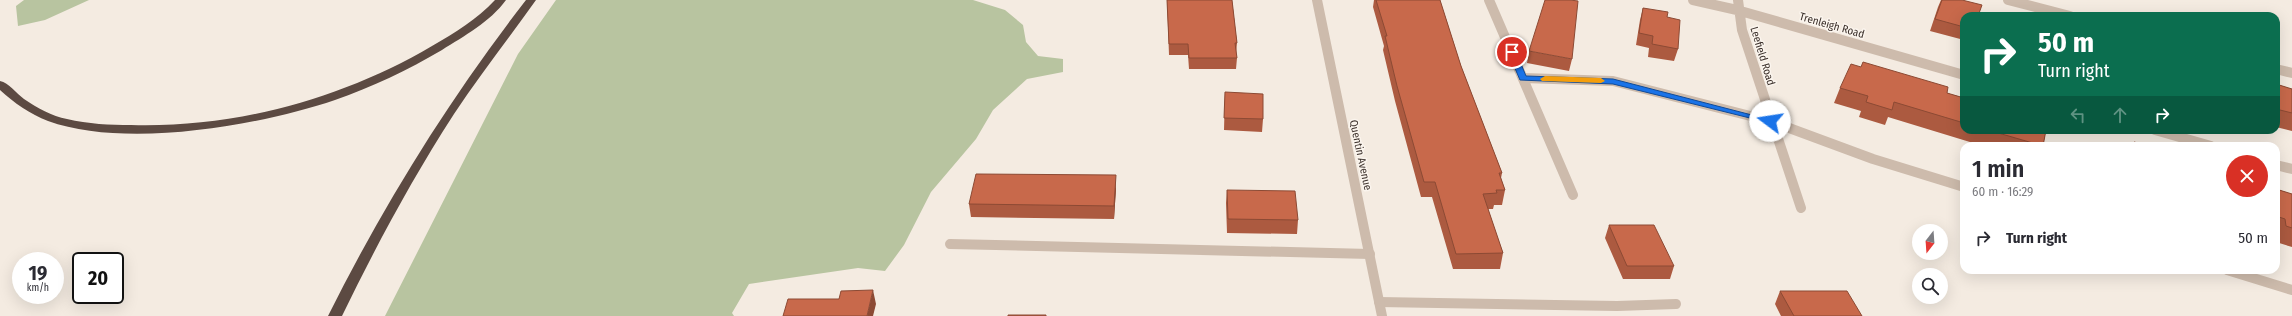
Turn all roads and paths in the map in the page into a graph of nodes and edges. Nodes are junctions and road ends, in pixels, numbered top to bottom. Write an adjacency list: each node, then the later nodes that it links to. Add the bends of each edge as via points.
1 (501, 0): 14 (highway, via 467,29 432,52 385,76 342,93 244,119 185,127 126,129 81,125 44,116 16,100)
2 (531, 0): 29 (highway, via 468,85 422,157 379,231)
3 (1316, 0): 24 (street, Quentin Avenue)
4 (1489, 0): 13 (street)
5 (1693, 0): 8 (street, Trenleigh Road)
6 (1738, 0): 8 (street, Leefield Road)
7 (2008, 0): 9 (street)
8 (1737, 10): 12 (street, Trenleigh Road); 15 (street, Leefield Road)
9 (2054, 12)
10 (2280, 70): 11 (street)
11 (2292, 73)
12 (1960, 74)
13 (1523, 78): 15 (street, via 1613,82); 21 (street)
14 (0, 84)
15 (1770, 121): 20 (street, via 1873,159); 22 (street, Leefield Road)
16 (2169, 134): 17 (street)
17 (2196, 142)
18 (2280, 166): 19 (street)
19 (2292, 169)
20 (1960, 186)
21 (1573, 195)
22 (1801, 208)
23 (950, 244): 24 (street)
24 (1370, 254): 27 (street, Quentin Avenue)
25 (2240, 274): 26 (street)
26 (2292, 290)
27 (1380, 302): 28 (street, via 1617,306); 30 (street, Quentin Avenue)
28 (1676, 304)
29 (335, 316)
30 (1382, 316)

